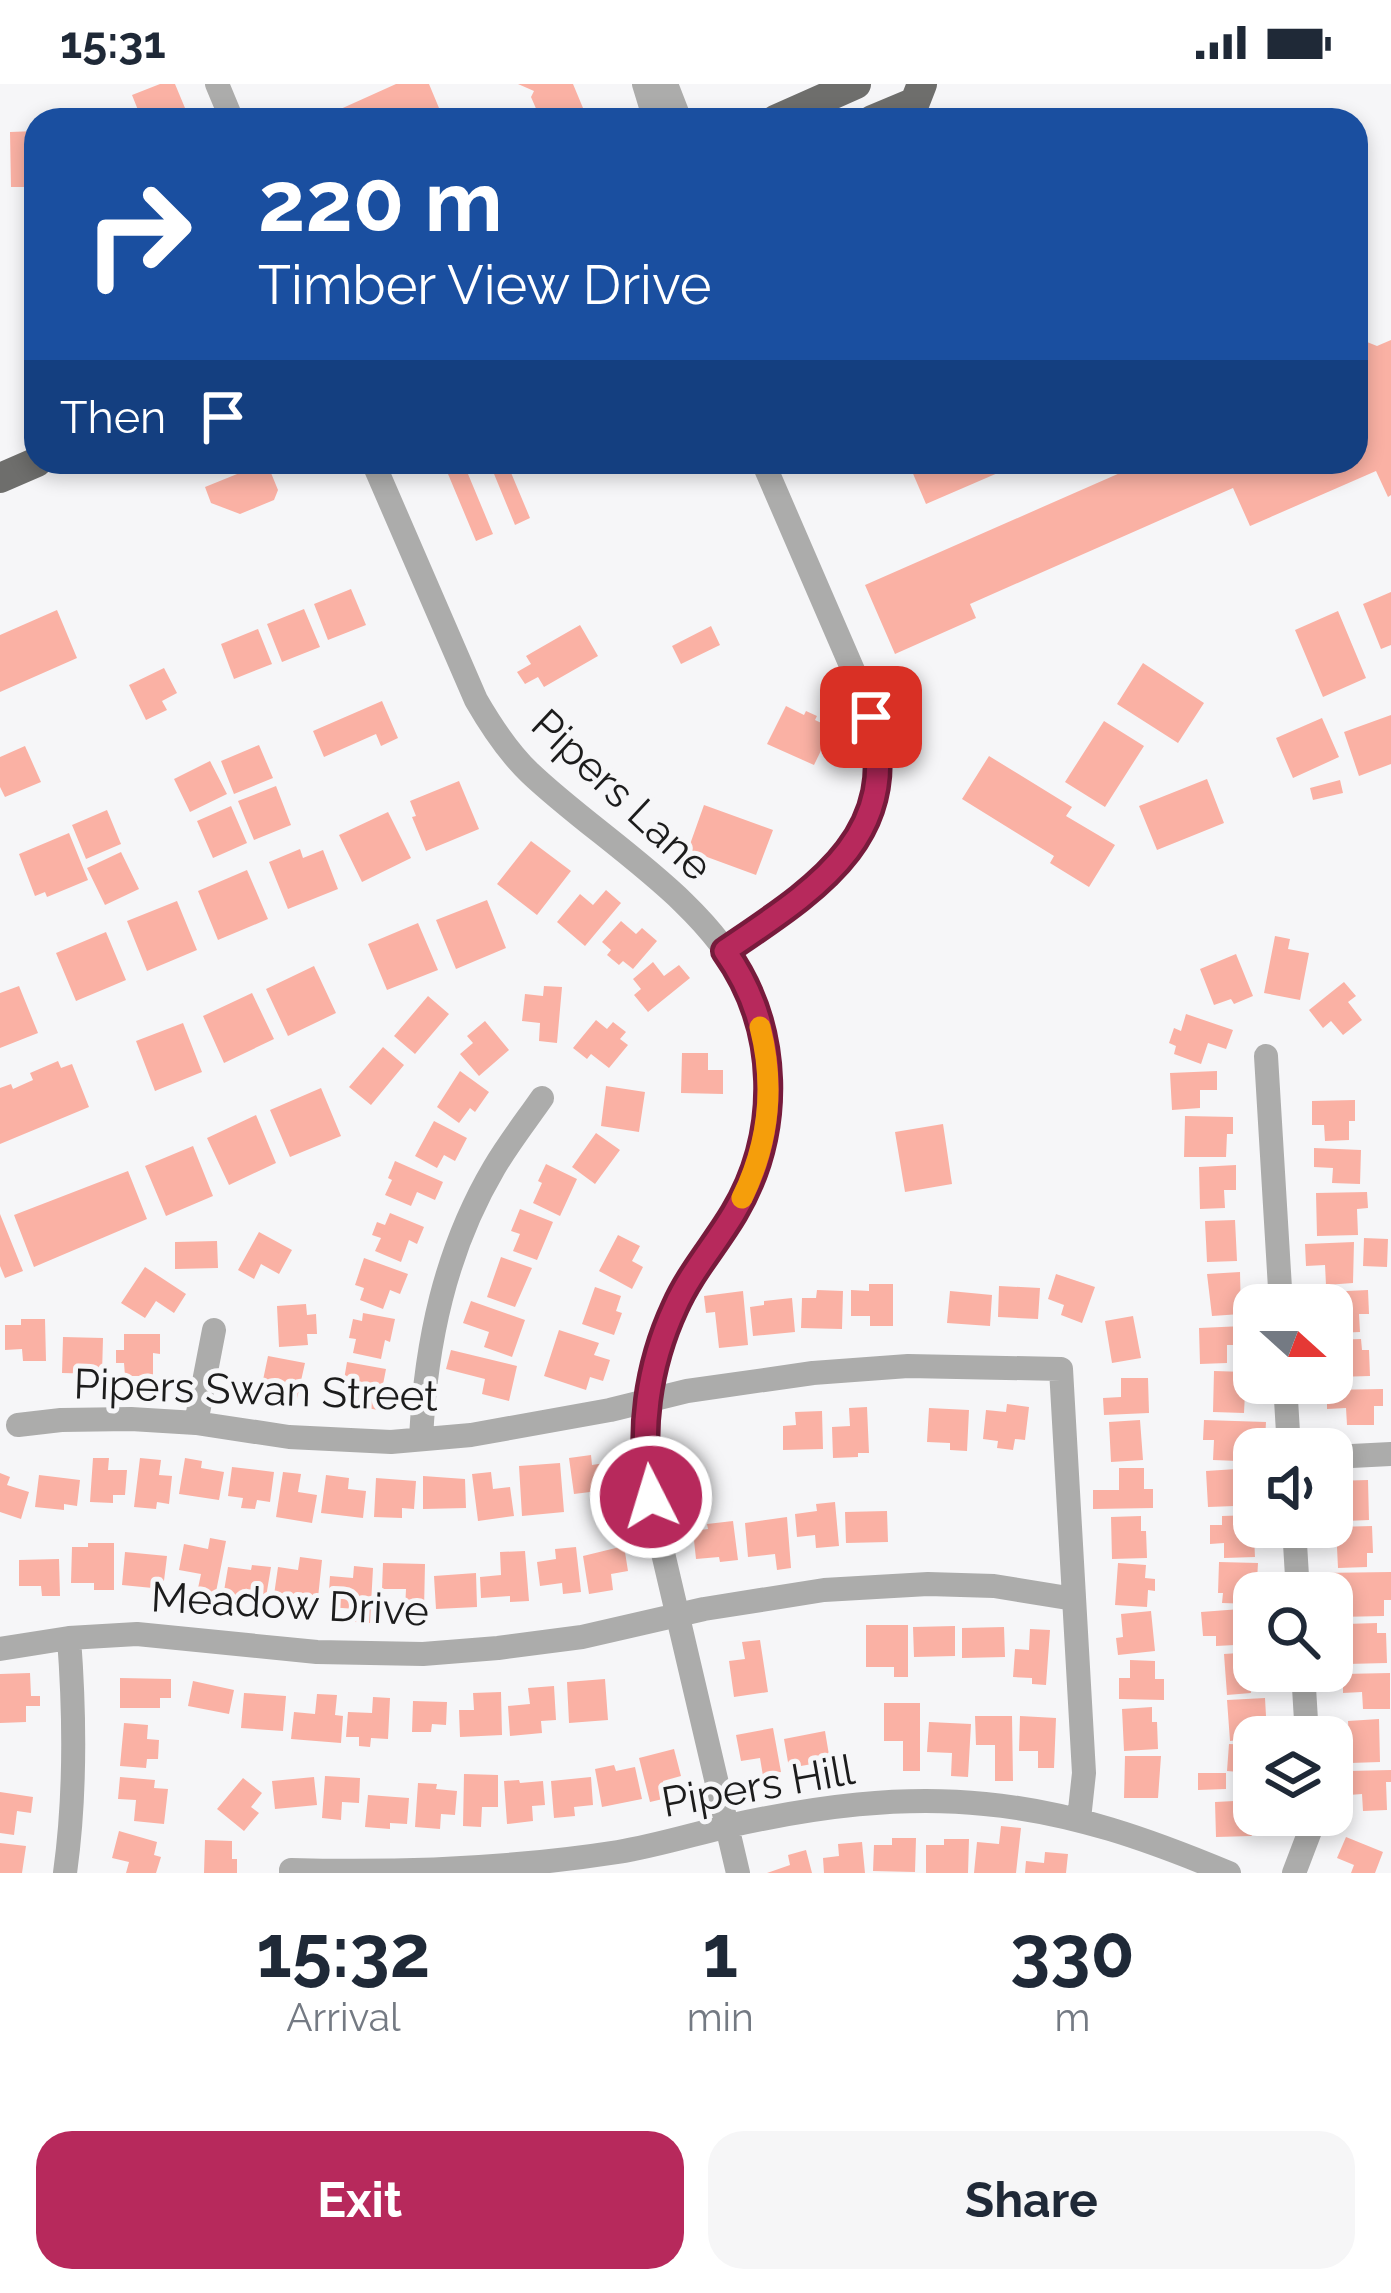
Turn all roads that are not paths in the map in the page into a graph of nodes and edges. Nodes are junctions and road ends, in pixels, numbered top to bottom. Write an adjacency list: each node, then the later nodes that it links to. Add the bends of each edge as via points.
1 (856, 84): 3 (main road)
2 (922, 84): 4 (main road, via 914,102)
3 (802, 108)
4 (900, 108)
5 (379, 474): 7 (street, Pipers Lane, via 489,723 528,771 658,881)
6 (768, 474): 7 (street, via 862,691 877,769 869,811 847,854 808,893)
7 (725, 951): 12 (street, Pipers Lane, via 762,1034 766,1127 743,1196 674,1307)
8 (1267, 1057): 10 (street)
9 (542, 1098): 15 (street, via 494,1167 448,1271)
10 (1280, 1284)
11 (214, 1330): 13 (street)
12 (648, 1401): 15 (street, Pipers Swan Street); 18 (street, Pipers Swan Street, via 814,1372 1061,1369); 19 (street, Pipers Lane, via 648,1482)
13 (196, 1424): 14 (street, Pipers Swan Street); 15 (street, Pipers Swan Street, via 289,1437)
14 (17, 1426)
15 (421, 1438)
16 (1391, 1454): 17 (street)
17 (1353, 1456)
18 (1074, 1598): 19 (street, Meadow Drive, via 928,1584 824,1590); 22 (street, via 1084,1773)
19 (677, 1616): 20 (street, Meadow Drive, via 554,1641 403,1655 158,1634); 23 (street, Pipers Lane)
20 (69, 1638): 21 (street, Meadow Drive); 27 (street, via 75,1740)
21 (0, 1649)
22 (1079, 1819): 23 (street, Pipers Hill, via 909,1801); 29 (street, Pipers Hill)
23 (728, 1826): 25 (street, Pipers Hill); 28 (street, Pipers Lane)
24 (1307, 1836): 30 (street)
25 (509, 1870): 26 (street, Pipers Hill)
26 (291, 1871)
27 (65, 1873)
28 (738, 1873)
29 (1229, 1873)
30 (1294, 1873)

